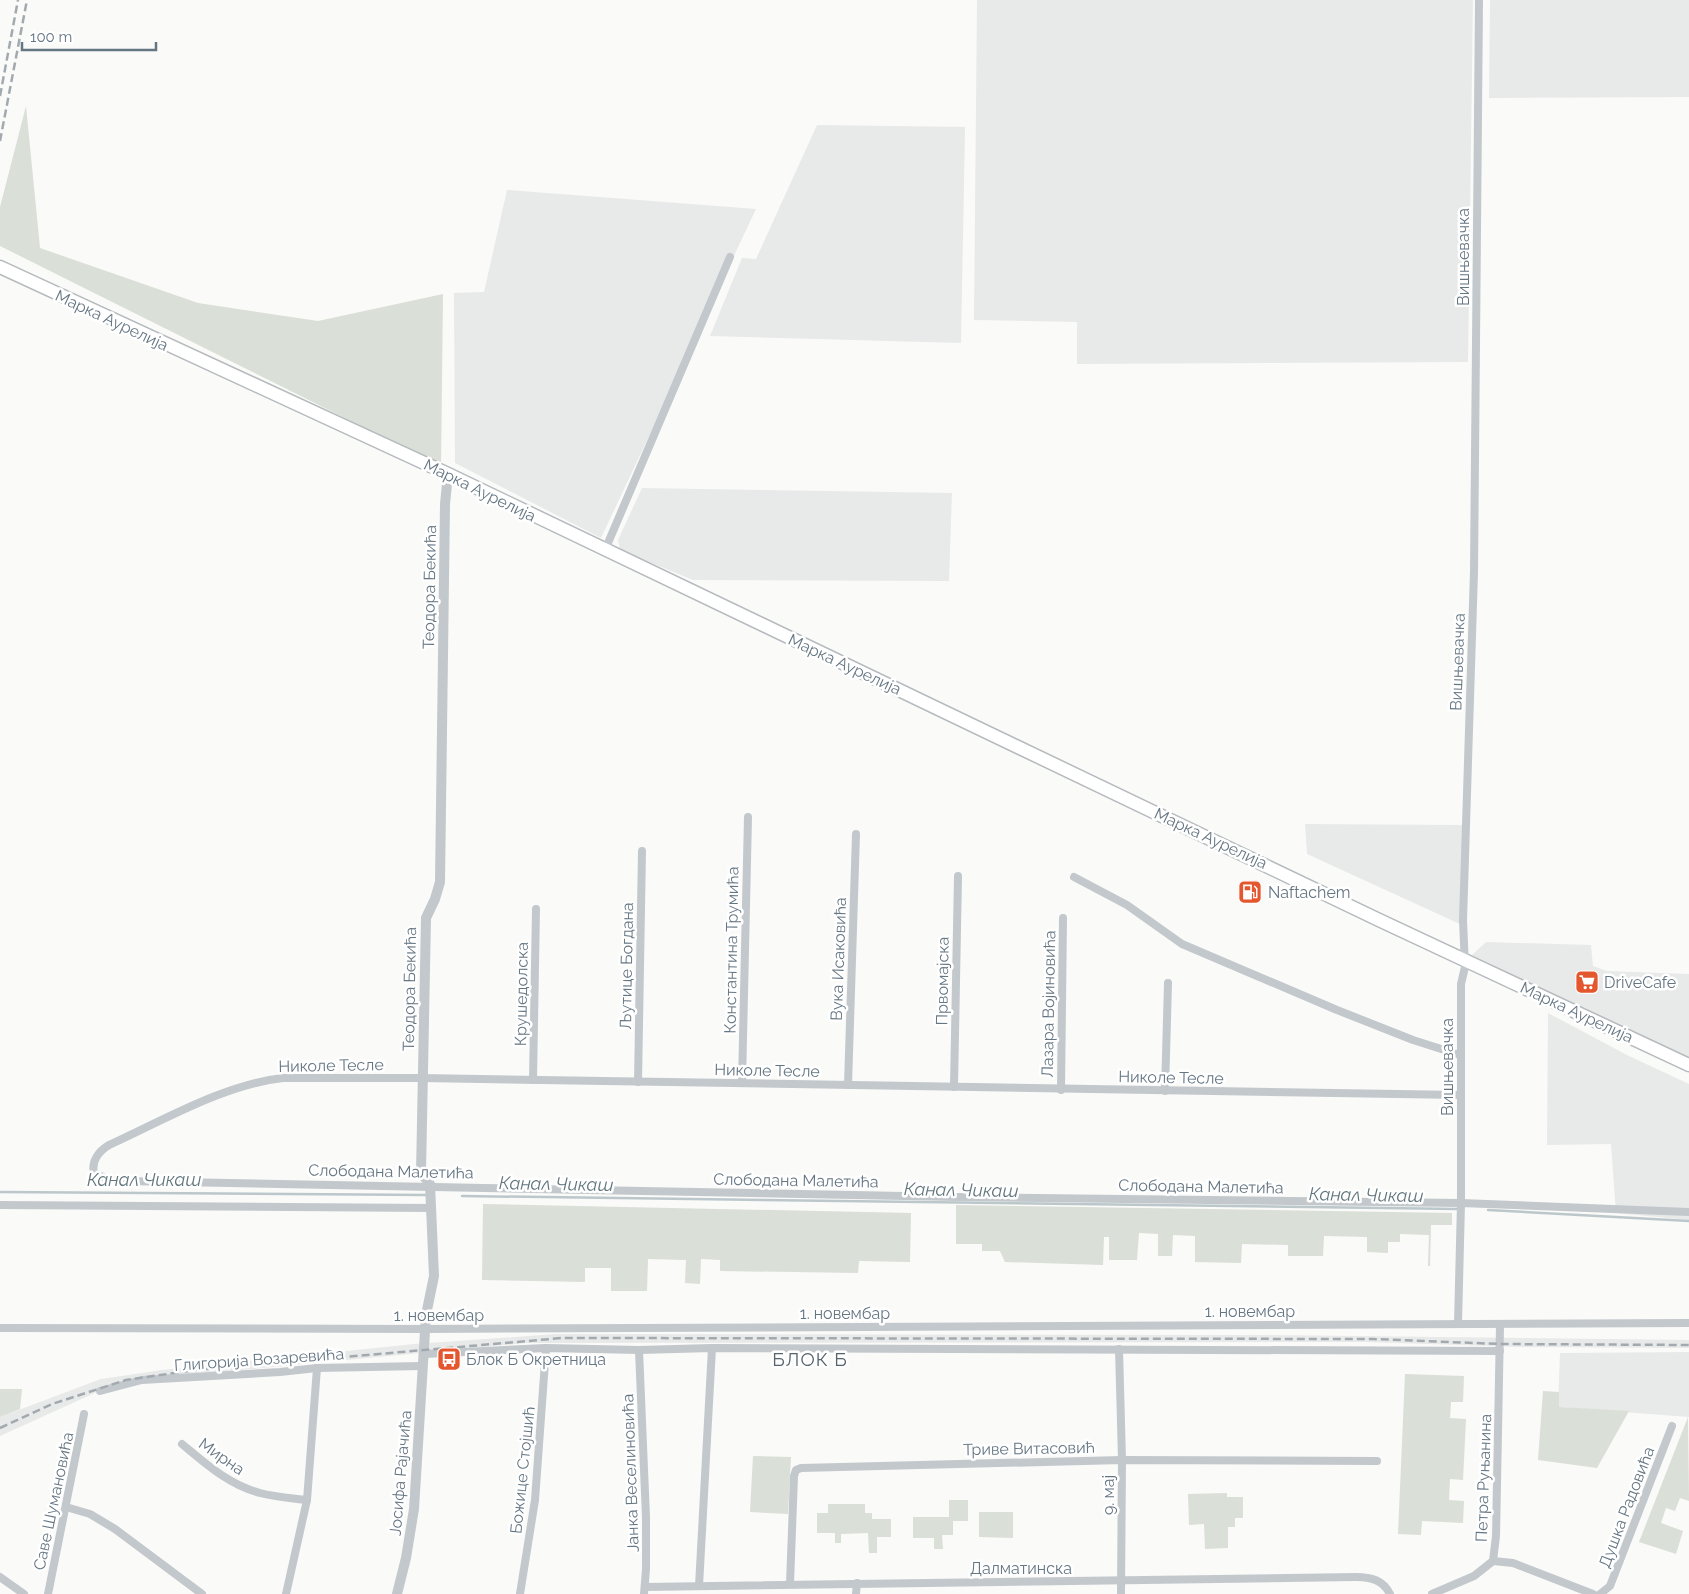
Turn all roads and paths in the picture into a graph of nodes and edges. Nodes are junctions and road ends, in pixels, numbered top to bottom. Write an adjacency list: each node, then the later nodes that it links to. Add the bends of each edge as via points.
1 (1479, 0): 13 (street, Вишњевачка, via 1474,572)
2 (730, 257): 5 (street)
3 (6, 270): 4 (main road, Марка Аурелија)
4 (448, 474): 5 (main road, Марка Аурелија); 17 (street, Теодора Бекића, via 440,882 426,918)
5 (605, 550): 13 (main road, Марка Аурелија)
6 (748, 817): 20 (street, Константина Трумића)
7 (856, 834): 21 (street, Вука Исаковића)
8 (642, 851): 19 (street, Љутице Богдана)
9 (958, 876): 22 (street, Првомајска)
10 (1074, 877): 15 (street, via 1127,905 1182,944 1337,1010)
11 (536, 909): 18 (street, Крушедолска)
12 (1063, 918): 23 (street, Лазара Војиновића)
13 (1464, 958): 15 (street, Вишњевачка); 16 (main road, Марка Аурелија)
14 (1168, 982): 24 (street)
15 (1460, 1055): 25 (street, Вишњевачка)
16 (1689, 1065)
17 (422, 1078): 18 (street, Николе Тесле); 26 (street, Николе Тесле, via 261,1080 212,1098 109,1145); 27 (street, Теодора Бекића, via 420,1173)
18 (533, 1080): 19 (street, Николе Тесле)
19 (638, 1082): 20 (street, Николе Тесле)
20 (742, 1083): 21 (street, Николе Тесле)
21 (848, 1085): 22 (street, Николе Тесле)
22 (954, 1087): 23 (street, Николе Тесле)
23 (1061, 1090): 24 (street, Николе Тесле)
24 (1165, 1091): 25 (street, Николе Тесле)
25 (1460, 1095): 28 (street, Вишњевачка)
26 (94, 1162): 27 (street, Слободана Малетића, via 94,1173 123,1181)
27 (430, 1187): 28 (street, Слободана Малетића); 30 (street, Теодора Бекића)
28 (1461, 1203): 31 (street, Слободана Малетића); 33 (street, Вишњевачка)
29 (0, 1206): 30 (street)
30 (432, 1206): 36 (street, Теодора Бекића, via 434,1276)
31 (1689, 1212)
32 (1689, 1323): 34 (street, 1. новембар)
33 (1458, 1324): 34 (street, 1. новембар); 36 (street, 1. новембар)
34 (1500, 1326): 41 (street, Петра Руњанина)
35 (0, 1328): 36 (street, 1. новембар)
36 (425, 1329): 42 (street, Теодора Бекића)
37 (546, 1348): 39 (street); 42 (street); 65 (street, Божице Стојшић, via 535,1500)
38 (712, 1348): 39 (street); 40 (street); 58 (street)
39 (639, 1350): 59 (street, Јанка Веселиновића, via 646,1517)
40 (1118, 1350): 41 (street); 49 (street, 9. мај)
41 (1500, 1350): 53 (street, Петра Руњанина, via 1496,1536)
42 (424, 1354): 43 (street, Јосифа Рајачића)
43 (422, 1366): 44 (street, Глигорија Возаревића); 64 (street, Јосифа Рајачића, via 418,1474 406,1558)
44 (317, 1368): 45 (street, Глигорија Возаревића, via 142,1380); 51 (street)
45 (100, 1391)
46 (84, 1414): 52 (street, Саве Шумановића)
47 (1672, 1426): 71 (street, Душка Радовића, via 1610,1586)
48 (182, 1444): 51 (street, Мирна, via 222,1477 242,1487 261,1494)
49 (1122, 1460): 50 (street, Триве Витасовић); 55 (street, 9. мај); 57 (street, Триве Витасовић, via 800,1468 794,1476)
50 (1377, 1460)
51 (307, 1500): 63 (street)
52 (66, 1507): 61 (street, Саве Шумановића); 62 (street, via 90,1514 115,1529)
53 (1492, 1561): 69 (street, Петра Руњанина, via 1474,1576); 70 (street, via 1513,1563)
54 (0, 1578): 60 (street)
55 (1121, 1581): 56 (street, Далматинска); 67 (street, 9. мај); 68 (street, Далматинска, via 1365,1577 1381,1583)
56 (857, 1583): 57 (street, Далматинска); 66 (street)
57 (790, 1584): 58 (street, Далматинска)
58 (699, 1586): 59 (street, Далматинска)
59 (644, 1591)
60 (24, 1594)
61 (48, 1594)
62 (202, 1594)
63 (286, 1594)
64 (397, 1594)
65 (520, 1594)
66 (856, 1594)
67 (1121, 1594)
68 (1390, 1594)
69 (1432, 1594)
70 (1593, 1594)
71 (1600, 1594)

